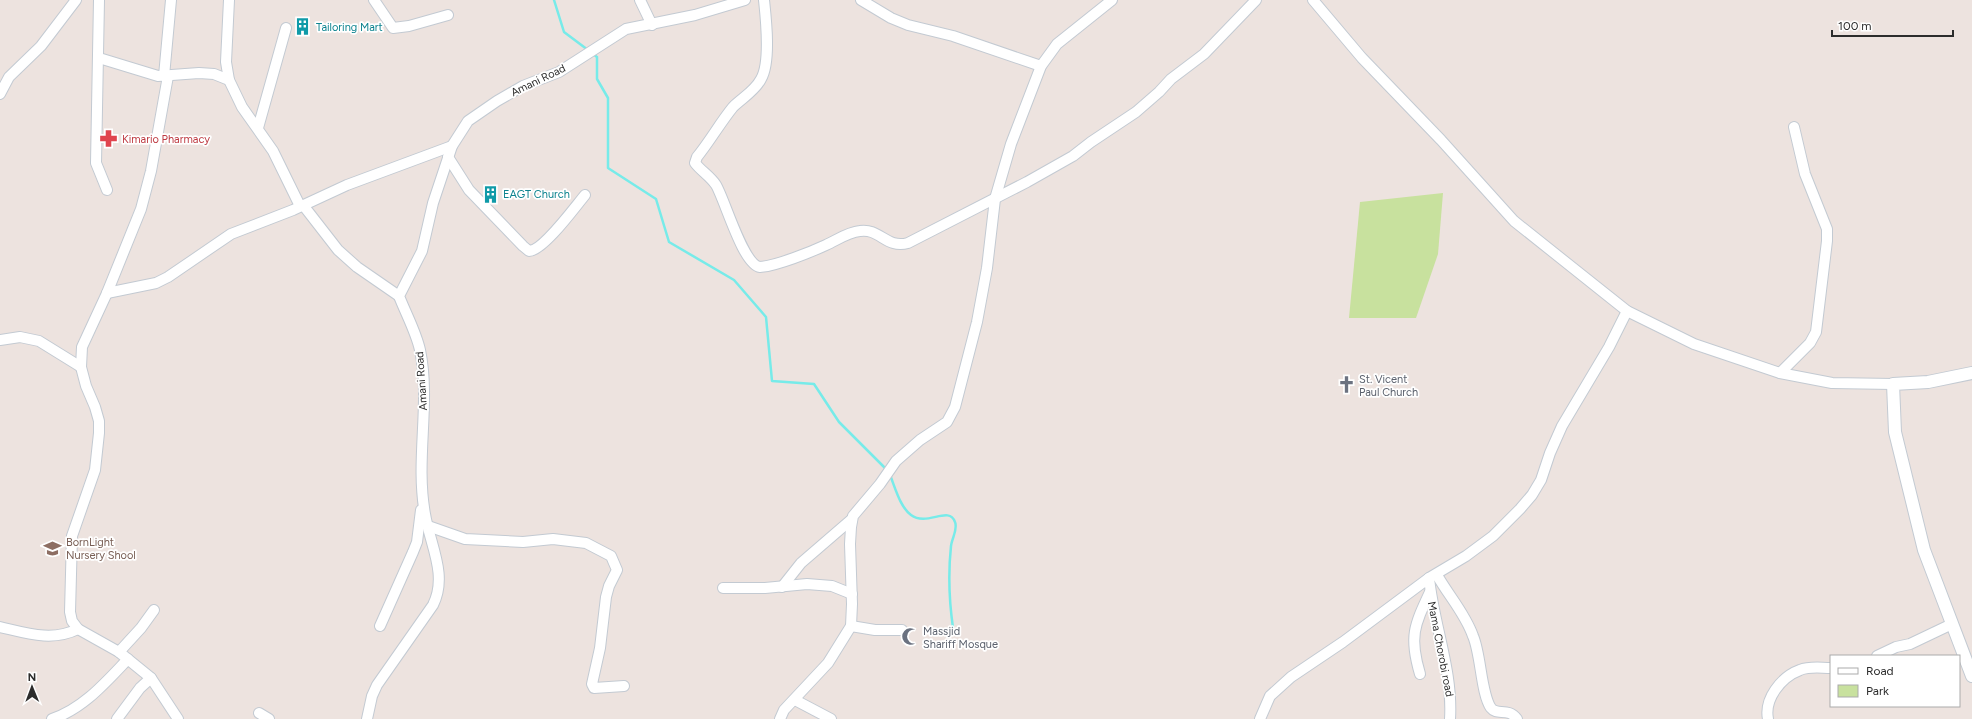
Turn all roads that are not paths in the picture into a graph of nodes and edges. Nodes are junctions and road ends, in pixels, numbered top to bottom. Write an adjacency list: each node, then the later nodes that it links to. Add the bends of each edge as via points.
1 (76, 0): 20 (street, via 41,46 9,77)
2 (99, 0): 16 (street)
3 (171, 0): 18 (street)
4 (230, 0): 19 (street, via 226,62)
5 (374, 0): 13 (street, via 393,28)
6 (640, 0): 14 (street)
7 (745, 0): 14 (street, Amani Road)
8 (764, 0): 27 (street, via 766,62 762,78 757,86 733,107 695,162 715,185 741,244 755,267 814,251 859,231 875,232 898,245 908,243)
9 (861, 0): 17 (street, via 908,26 953,36)
10 (1112, 0): 17 (street, via 1057,44)
11 (1256, 0): 27 (street, via 1204,54 1171,79 1136,112 1073,156)
12 (1314, 0): 31 (street, via 1362,58 1514,221)
13 (448, 15)
14 (652, 25): 23 (street, Amani Road, via 626,29 559,72 523,86 497,101 468,121)
15 (286, 28): 22 (street)
16 (99, 58): 18 (street, via 158,76); 25 (street, via 96,163)
17 (1041, 66): 27 (street, via 1011,144)
18 (166, 76): 19 (street, via 199,73 214,74); 29 (street, via 151,171 141,209)
19 (229, 80): 22 (street, via 242,107)
20 (0, 94)
21 (1794, 127): 34 (street, via 1805,174 1826,228 1827,241 1816,332 1810,342)
22 (258, 128): 28 (street)
23 (452, 146): 24 (street, Amani Road); 28 (street, via 346,186)
24 (448, 157): 26 (street, via 472,195 529,251 535,250 547,240); 30 (street, Amani Road, via 433,203 422,251)
25 (107, 190)
26 (585, 195)
27 (995, 199): 38 (street, via 987,268 977,322 955,407 947,422 920,440 896,461)
28 (302, 206): 29 (street, via 231,234 168,278); 30 (street, via 338,250 357,267)
29 (107, 293): 33 (street, via 84,339)
30 (399, 296): 37 (street, Amani Road, via 418,342 421,362 424,406 420,470)
31 (1627, 311): 34 (street, via 1694,344); 40 (street, via 1562,426 1541,480 1532,495 1493,536)
32 (0, 340): 33 (street, via 20,338 39,341)
33 (81, 367): 50 (street, via 97,413 99,433 95,470 72,536 70,612 72,622)
34 (1780, 373): 36 (street, via 1832,383)
35 (1972, 373): 36 (street, via 1928,382)
36 (1893, 384): 46 (street, via 1895,432 1924,550)
37 (423, 500): 39 (street, Amani Road); 47 (street, via 417,542)
38 (852, 519): 41 (street, via 801,562); 44 (street)
39 (428, 526): 59 (street, via 465,538 523,542 548,539 586,543 611,556 617,570 608,592 592,684 598,689); 66 (street, Amani Road, via 439,568 439,592 433,605 377,685)
40 (1433, 576): 43 (street, Mama Chorobi road); 69 (street, via 1283,684 1267,701); 71 (street, via 1464,616 1474,636 1487,700 1491,708 1495,711 1509,712)
41 (782, 587): 42 (street); 44 (street, via 807,584 832,586)
42 (723, 588)
43 (1430, 592): 56 (street, via 1419,614 1414,634 1413,647); 70 (street, Mama Chorobi road, via 1450,685)
44 (852, 594): 48 (street)
45 (154, 610): 52 (street)
46 (1952, 624): 53 (street, via 1917,641); 57 (street)
47 (380, 626)
48 (851, 626): 51 (street, via 875,630); 60 (street, via 828,663)
49 (0, 627): 50 (street, via 44,636 68,634)
50 (78, 629): 52 (street)
51 (902, 630)
52 (119, 652): 54 (street)
53 (1878, 655)
54 (128, 659): 58 (street); 62 (street, via 97,692 78,706)
55 (1830, 668): 72 (street, via 1811,667 1791,674 1779,685 1768,702)
56 (1420, 674)
57 (1972, 676)
58 (151, 678): 63 (street, via 140,688); 64 (street)
59 (624, 686)
60 (794, 700): 67 (street); 68 (street)
61 (259, 713): 65 (street)
62 (52, 719)
63 (117, 719)
64 (178, 719)
65 (269, 719)
66 (367, 719)
67 (780, 719)
68 (831, 719)
69 (1260, 719)
70 (1450, 719)
71 (1517, 719)
72 (1768, 719)

